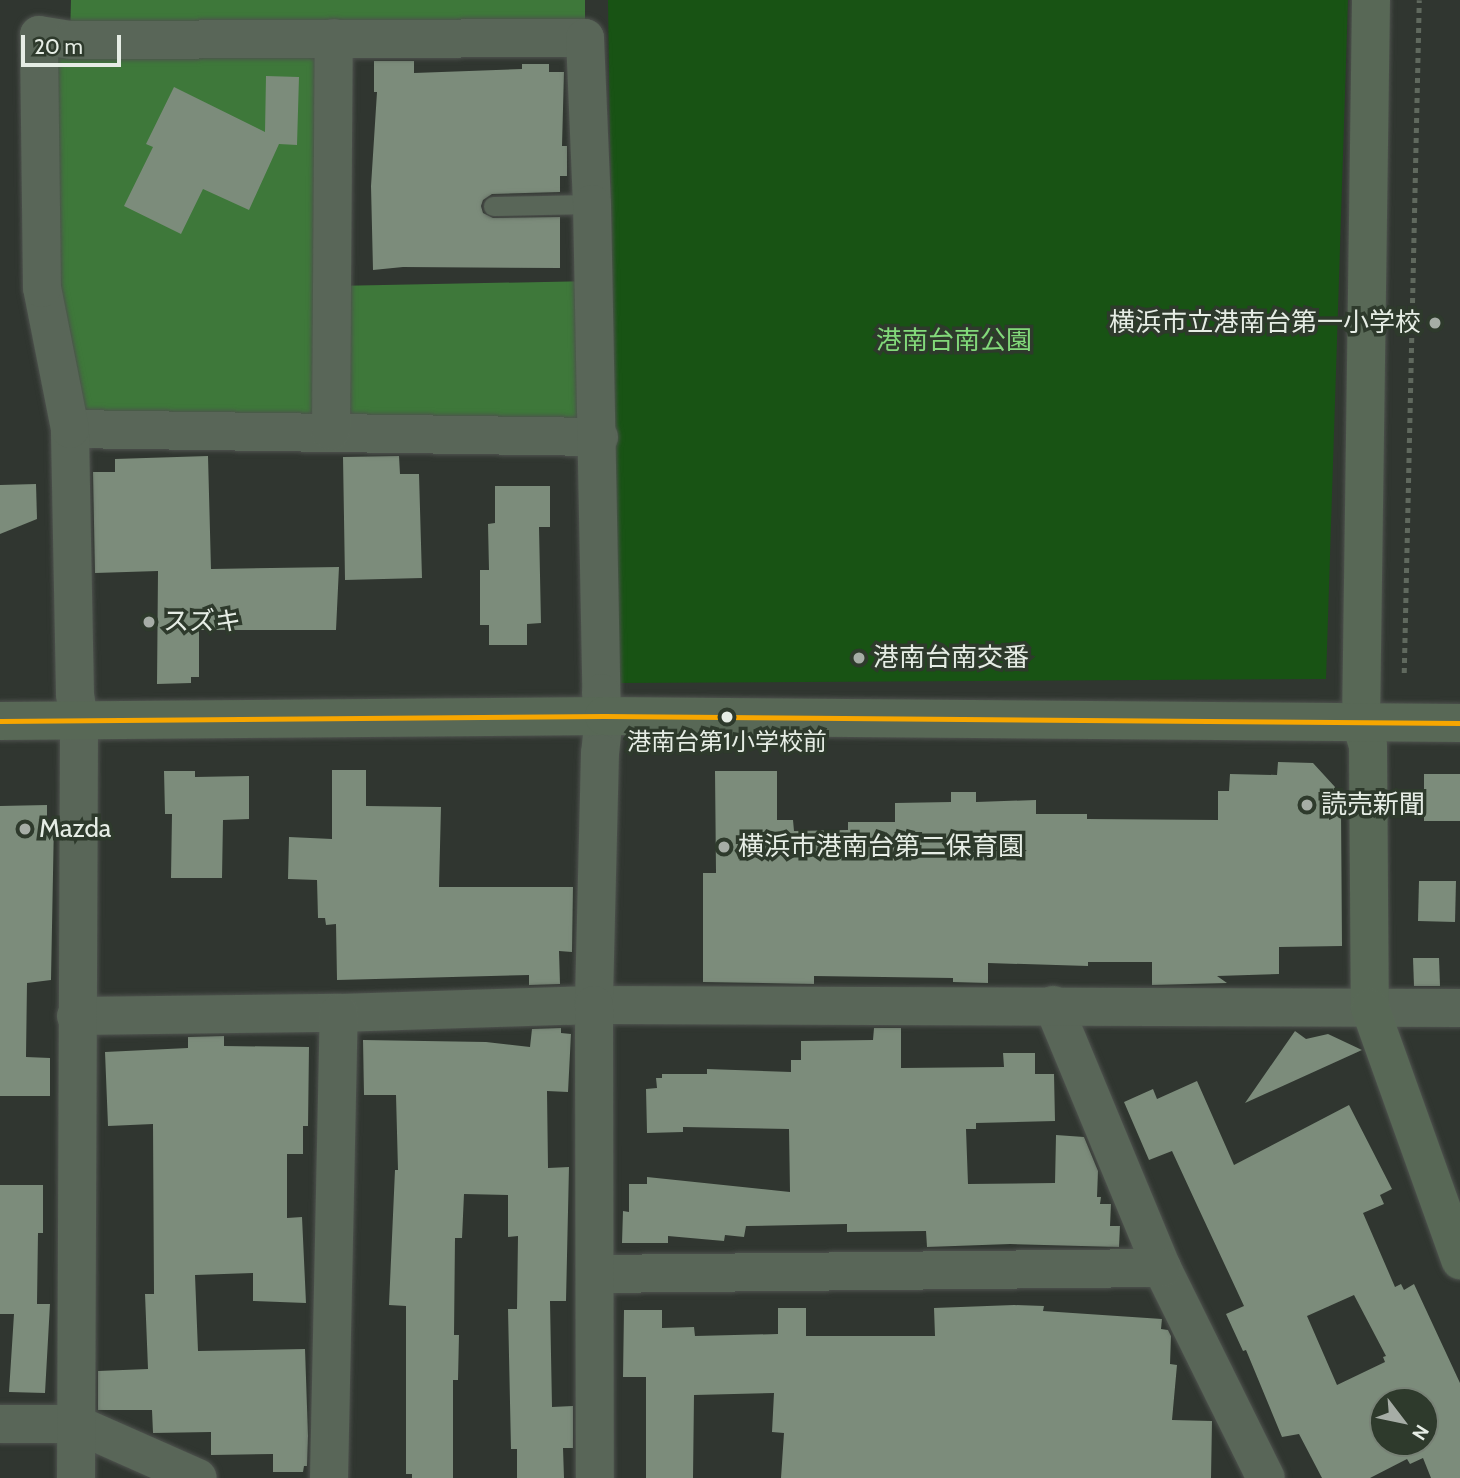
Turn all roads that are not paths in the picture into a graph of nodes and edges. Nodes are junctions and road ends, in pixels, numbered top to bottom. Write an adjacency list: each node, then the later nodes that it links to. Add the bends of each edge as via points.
1 (1371, 0): 11 (street)
2 (334, 38): 3 (street, via 585,38); 5 (street, via 71,40 38,35 42,288); 6 (street)
3 (592, 204): 4 (lane); 7 (street)
4 (493, 206)
5 (70, 429): 6 (street); 9 (street)
6 (331, 431): 7 (street)
7 (598, 437): 8 (street)
8 (604, 716): 9 (street); 11 (street); 13 (street)
9 (79, 720): 10 (street); 18 (street)
10 (0, 721)
11 (1361, 723): 12 (street); 15 (street, via 1368,746)
12 (1460, 723)
13 (594, 1005): 14 (street); 17 (street); 21 (street)
14 (1053, 1005): 15 (street); 20 (street)
15 (1370, 1008): 16 (street); 19 (street)
16 (1460, 1008)
17 (340, 1013): 18 (street); 26 (street)
18 (76, 1016): 23 (street)
19 (1460, 1260)
20 (1162, 1268): 21 (street); 28 (street)
21 (595, 1274): 27 (street)
22 (0, 1424): 23 (street)
23 (76, 1424): 24 (street); 25 (street)
24 (76, 1478)
25 (198, 1478)
26 (329, 1478)
27 (595, 1478)
28 (1266, 1478)

